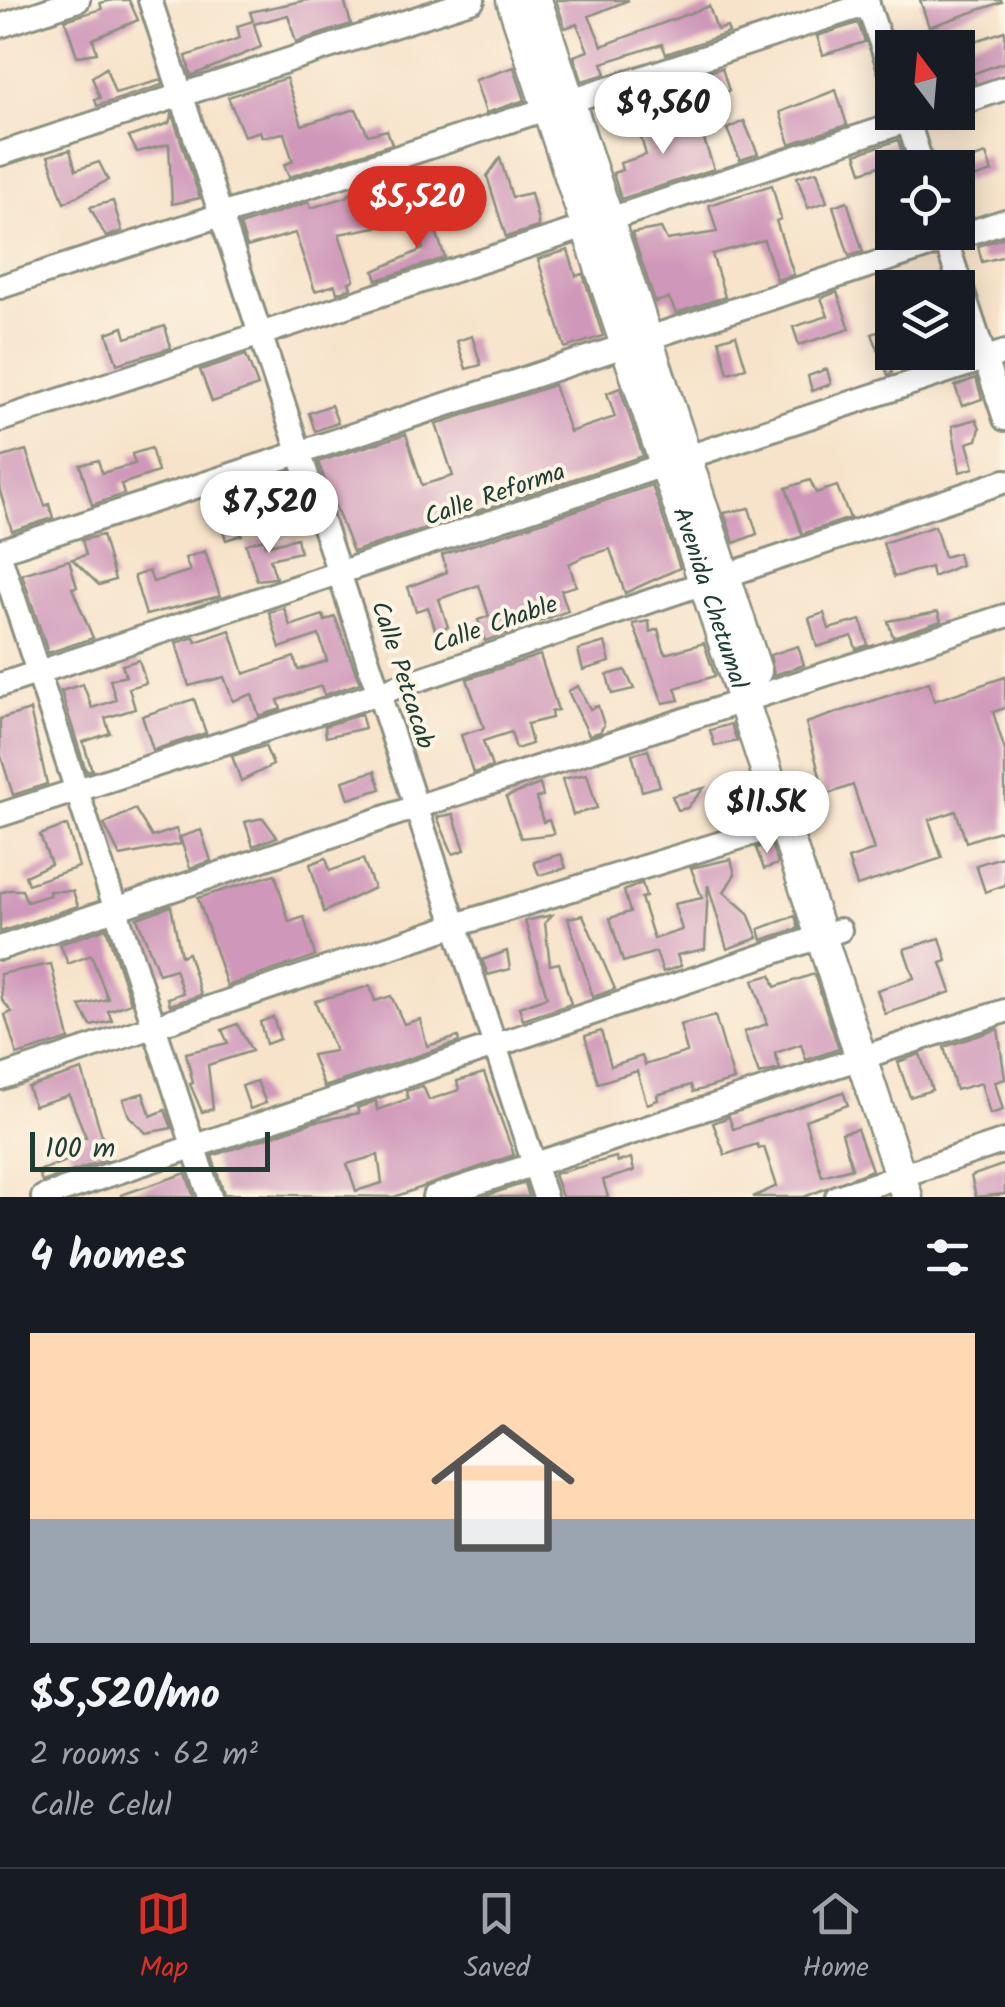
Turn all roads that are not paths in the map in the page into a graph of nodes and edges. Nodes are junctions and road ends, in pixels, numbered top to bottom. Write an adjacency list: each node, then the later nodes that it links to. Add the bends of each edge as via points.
1 (78, 0): 7 (street)
2 (150, 0): 10 (street, Calle Petcacab)
3 (473, 0): 10 (street)
4 (512, 0): 12 (main road, Avenida Chetumal)
5 (536, 0): 12 (main road, Avenida Chetumal)
6 (867, 2): 8 (street); 12 (street)
7 (0, 26)
8 (877, 30)
9 (1005, 88): 11 (street)
10 (182, 93): 14 (street); 15 (street, Calle Petcacab)
11 (975, 98)
12 (558, 104): 15 (street); 17 (main road, Avenida Chetumal)
13 (875, 128): 17 (street)
14 (0, 154)
15 (220, 215): 21 (street); 22 (street, Calle Petcacab)
16 (1005, 221): 18 (street)
17 (598, 225): 22 (street); 23 (main road, Avenida Chetumal)
18 (975, 228)
19 (903, 250): 23 (street)
20 (950, 250): 24 (street)
21 (0, 288)
22 (262, 336): 26 (street); 27 (street, Calle Petcacab)
23 (636, 342): 27 (street); 28 (main road, Avenida Chetumal)
24 (995, 355): 25 (street); 28 (street, Calle Reforma)
25 (1005, 419)
26 (0, 420)
27 (299, 452): 30 (street); 31 (street, Calle Petcacab)
28 (676, 462): 31 (street, Calle Reforma); 32 (main road, Avenida Chetumal)
29 (1005, 481): 32 (street, Calle Chable)
30 (0, 553): 34 (street)
31 (341, 576): 34 (street, Calle Reforma); 36 (street, Calle Petcacab)
32 (715, 580): 36 (street, Calle Chable); 37 (main road, Avenida Chetumal)
33 (1005, 616): 37 (street)
34 (36, 674): 35 (street, Calle Reforma); 38 (street)
35 (0, 685)
36 (379, 693): 38 (street, Calle Chable); 39 (street, Calle Petcacab)
37 (754, 698): 39 (street); 41 (main road, Avenida Chetumal)
38 (75, 791): 40 (street, Calle Chable); 42 (street)
39 (416, 807): 42 (street); 43 (street, Calle Petcacab)
40 (0, 815)
41 (793, 820): 43 (street); 44 (main road, Avenida Chetumal)
42 (116, 910): 45 (street); 47 (street)
43 (456, 925): 47 (street); 48 (street, Calle Petcacab)
44 (830, 934): 48 (street); 49 (main road, Avenida Chetumal)
45 (0, 948)
46 (1005, 1011): 49 (street)
47 (154, 1024): 50 (street); 52 (street)
48 (495, 1046): 52 (street); 53 (street, Calle Petcacab)
49 (870, 1056): 53 (street); 54 (main road, Avenida Chetumal)
50 (0, 1078)
51 (1005, 1141): 54 (street)
52 (194, 1146): 55 (street); 56 (street)
53 (534, 1163): 57 (street); 58 (street, Calle Petcacab)
54 (913, 1185): 59 (street)
55 (42, 1197)
56 (210, 1197)
57 (434, 1197)
58 (545, 1197)
59 (837, 1197)

